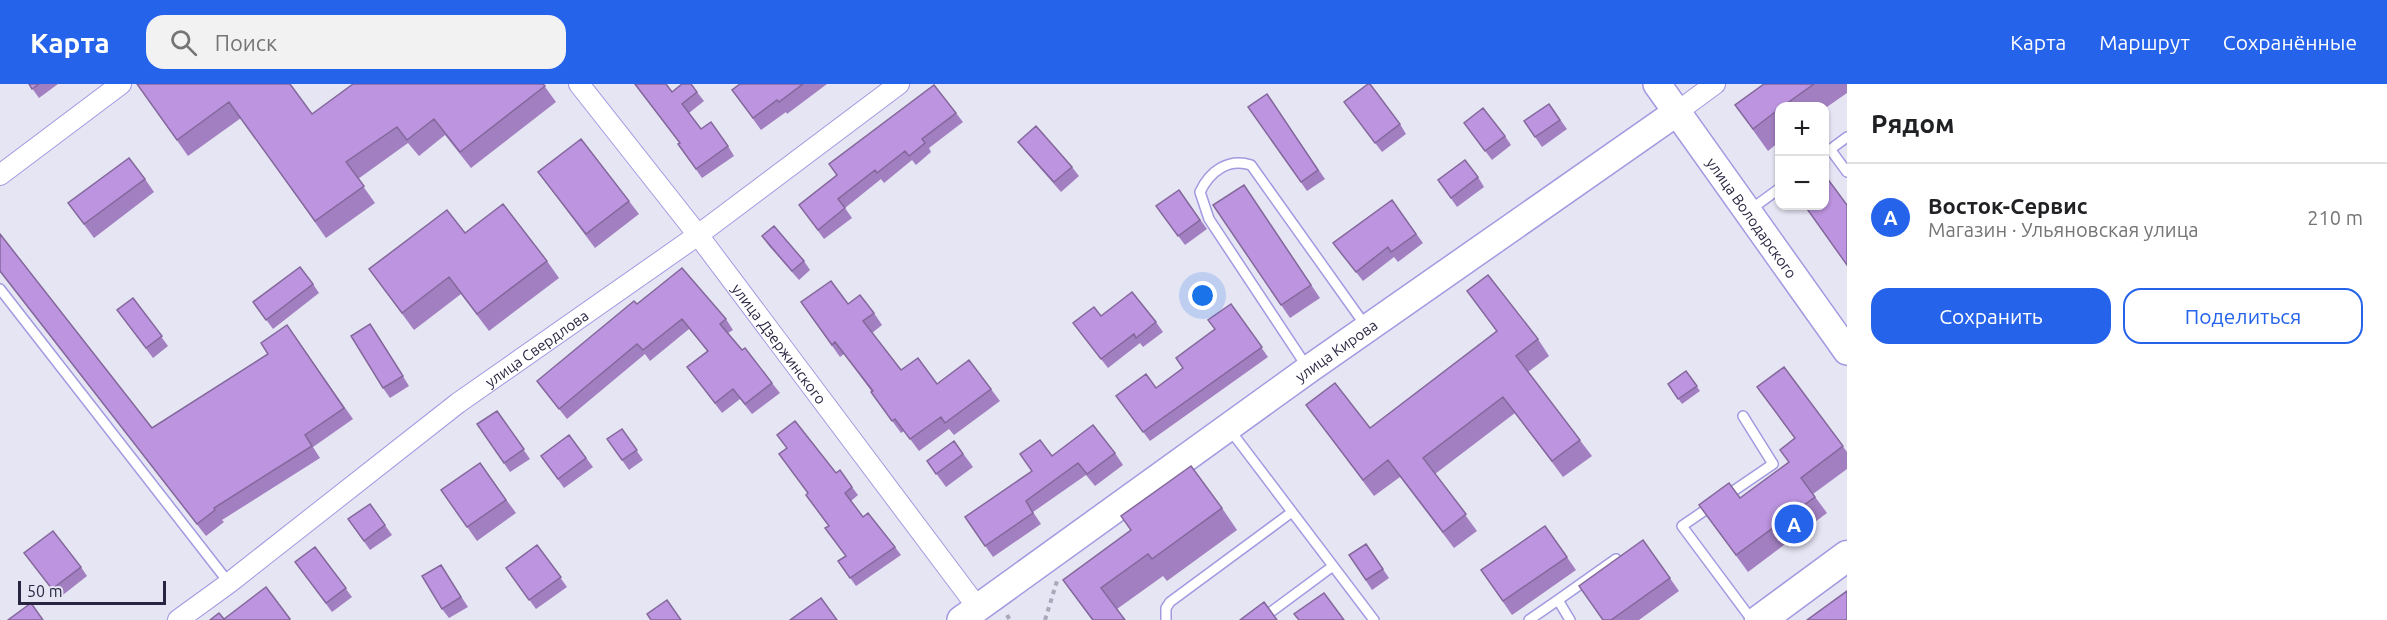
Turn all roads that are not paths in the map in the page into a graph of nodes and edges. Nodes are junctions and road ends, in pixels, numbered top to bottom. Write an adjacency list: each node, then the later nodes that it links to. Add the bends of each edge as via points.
1 (121, 84): 11 (street)
2 (579, 84): 14 (street, улица Дзержинского)
3 (899, 84): 14 (street, улица Свердлова)
4 (1657, 84): 6 (street, улица Володарского)
5 (1715, 84): 6 (street, улица Кирова)
6 (1677, 112): 13 (street, улица Володарского); 16 (street, улица Кирова)
7 (1847, 137): 8 (lane)
8 (1829, 150)
9 (1829, 154): 10 (lane)
10 (1847, 172)
11 (0, 174)
12 (1775, 191): 13 (lane)
13 (1748, 212): 17 (street, улица Володарского)
14 (698, 235): 25 (street, улица Свердлова, via 458,403); 27 (street, улица Дзержинского)
15 (0, 289): 25 (lane)
16 (1368, 328): 18 (street, улица Кирова); 18 (lane, via 1251,165 1239,161 1214,172 1200,192 1209,219)
17 (1847, 351)
18 (1309, 369): 20 (street, улица Кирова)
19 (1743, 416): 34 (lane, via 1773,464 1682,526)
20 (1228, 428): 21 (lane); 27 (street, улица Кирова)
21 (1292, 512): 24 (lane); 29 (lane, via 1170,602)
22 (1847, 556): 35 (main road)
23 (1616, 560): 26 (lane)
24 (1333, 566): 30 (lane); 31 (lane)
25 (229, 582): 28 (street, улица Свердлова)
26 (1557, 600): 32 (lane); 33 (lane)
27 (969, 614)
28 (178, 620)
29 (1166, 620)
30 (1260, 620)
31 (1374, 620)
32 (1529, 620)
33 (1570, 620)
34 (1752, 620)
35 (1760, 620)

